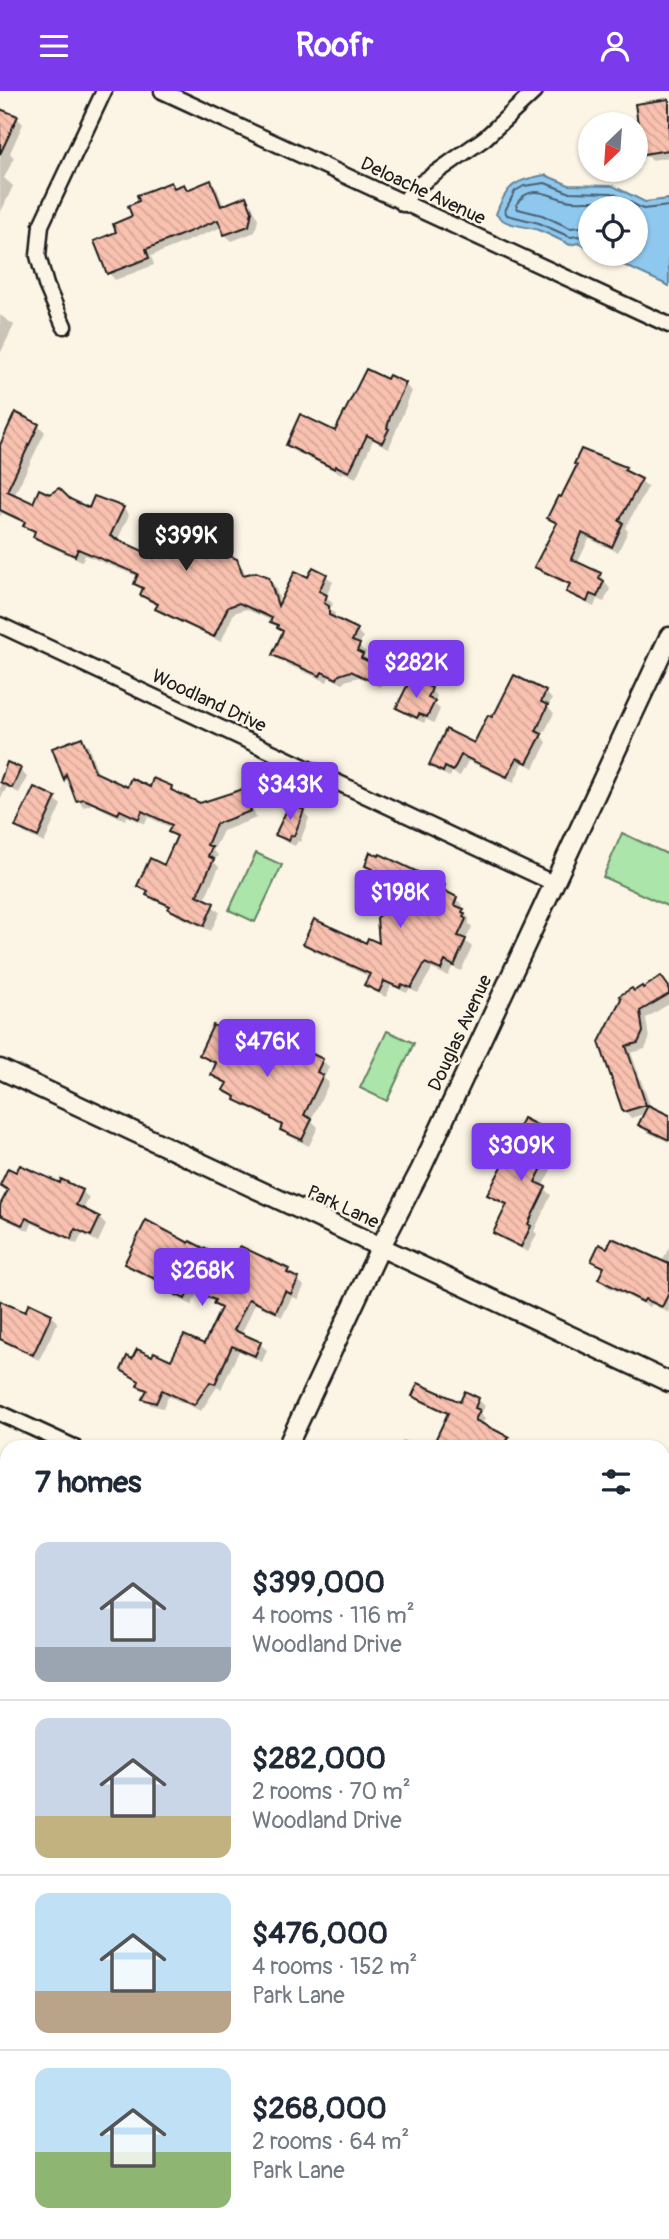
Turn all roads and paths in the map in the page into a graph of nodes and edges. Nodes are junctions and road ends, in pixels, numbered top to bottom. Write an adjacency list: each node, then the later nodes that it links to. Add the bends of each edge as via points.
1 (104, 91): 6 (street, via 41,225 38,256)
2 (162, 91): 4 (street, Deloache Avenue)
3 (535, 91): 4 (street, via 485,138 412,189)
4 (403, 204): 5 (street, Deloache Avenue)
5 (669, 325)
6 (64, 326)
7 (0, 625): 9 (street, Woodland Drive)
8 (669, 637): 9 (street, Douglas Avenue)
9 (553, 883): 11 (street, Douglas Avenue)
10 (0, 1069): 11 (street, Park Lane)
11 (380, 1248): 12 (street, Park Lane); 15 (street, Douglas Avenue)
12 (669, 1382)
13 (0, 1413): 14 (street)
14 (59, 1440)
15 (291, 1440)

